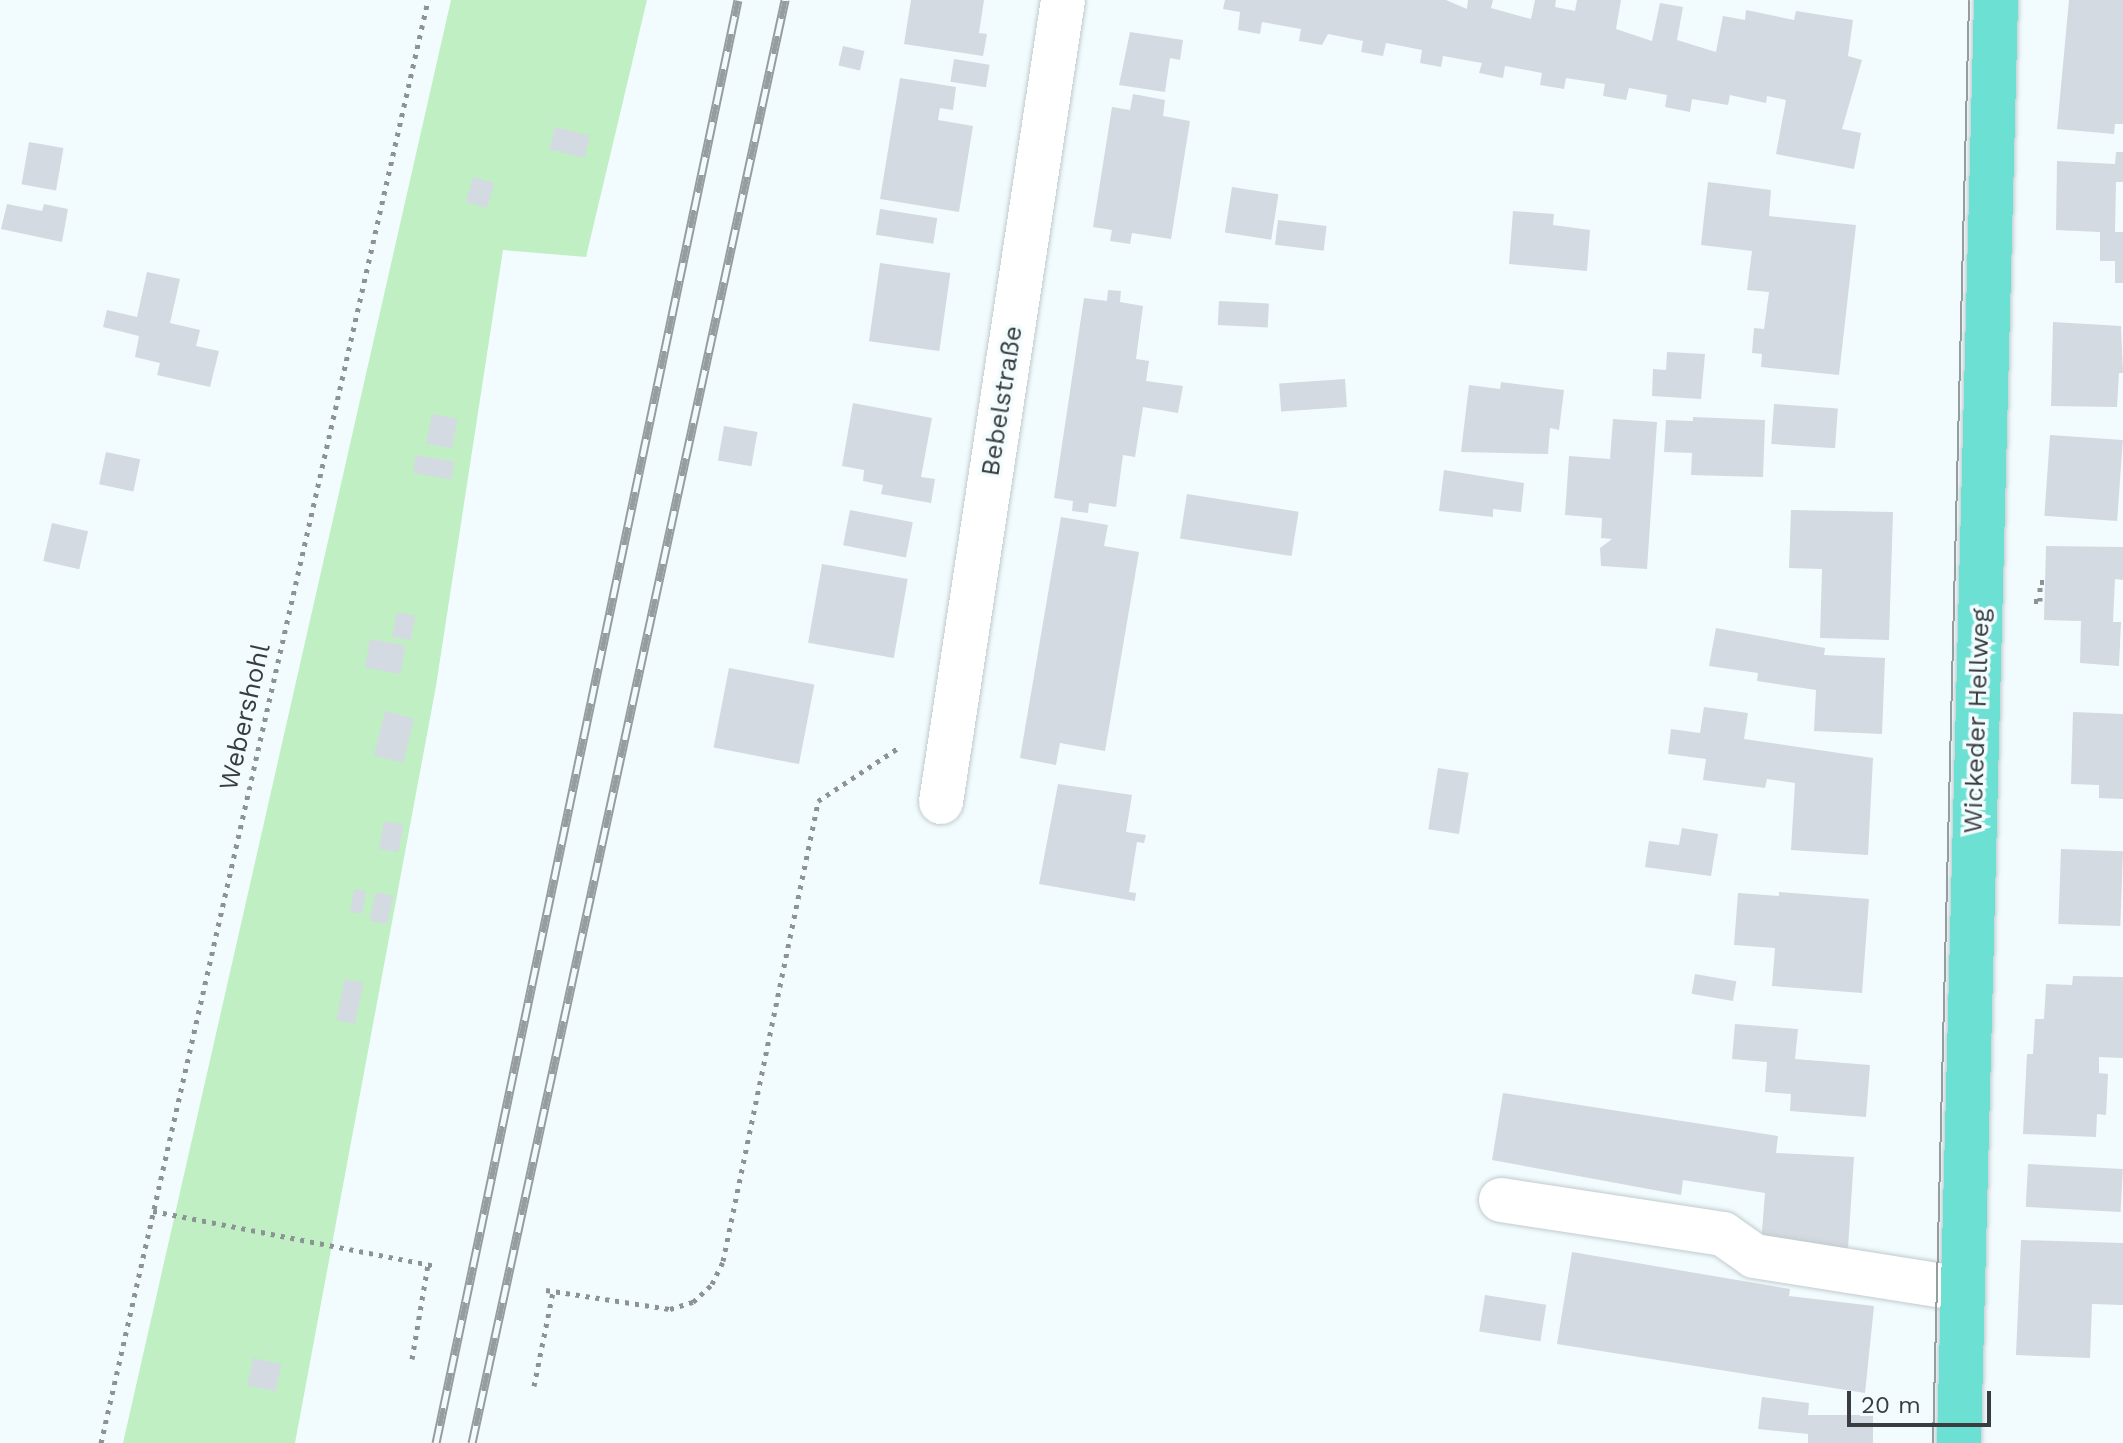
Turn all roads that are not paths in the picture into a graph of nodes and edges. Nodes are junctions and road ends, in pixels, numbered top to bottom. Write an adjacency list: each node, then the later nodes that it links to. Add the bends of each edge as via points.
1 (1063, 0): 3 (street, Bebelstraße)
2 (1996, 0): 5 (main road, Wickeder Hellweg)
3 (941, 802)
4 (1501, 1200): 5 (street, via 1723,1234 1754,1256)
5 (1962, 1289): 6 (main road, Wickeder Hellweg)
6 (1959, 1443)

